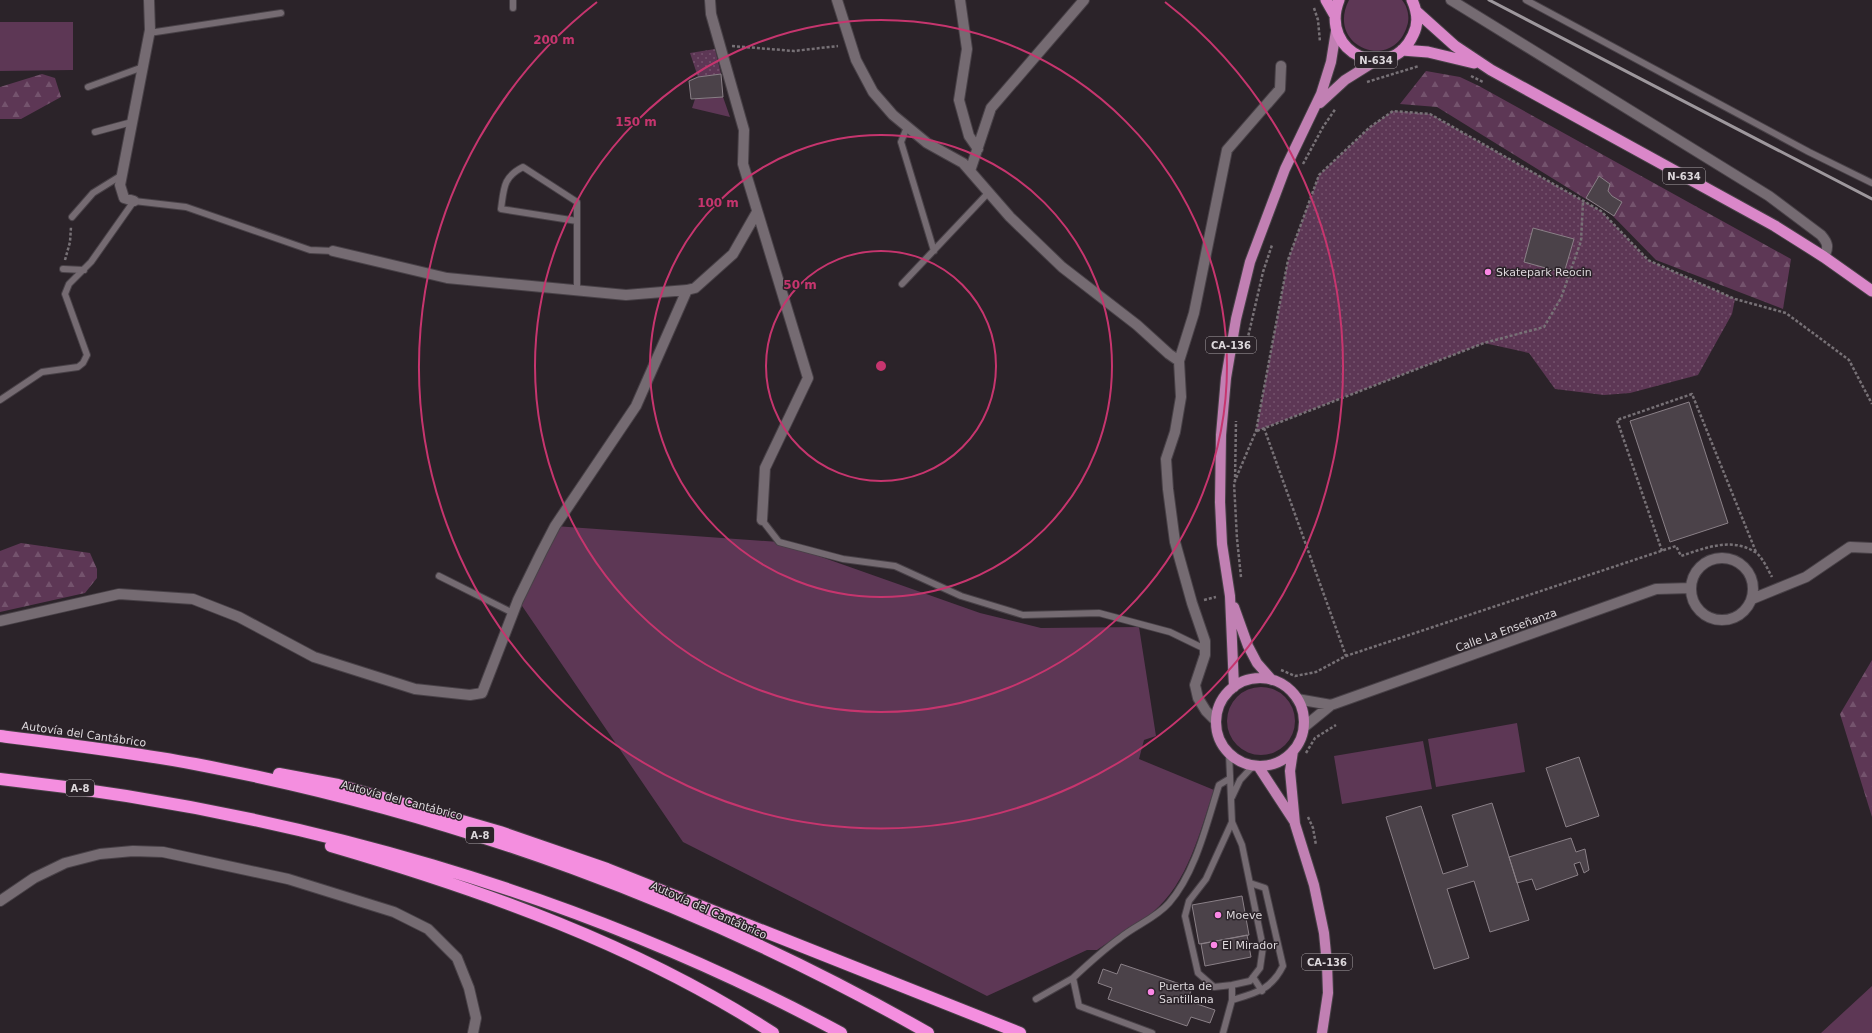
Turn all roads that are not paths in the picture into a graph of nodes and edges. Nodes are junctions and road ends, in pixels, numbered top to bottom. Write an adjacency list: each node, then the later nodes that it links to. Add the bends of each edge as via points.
1 (149, 0): 17 (street)
2 (513, 0): 13 (lane)
3 (710, 0): 34 (street, via 711,14 744,130 743,164)
4 (837, 0): 26 (street, via 856,60 873,92 892,115)
5 (960, 0): 28 (street, via 967,49 959,100 969,136)
6 (1084, 0): 28 (street, via 992,108)
7 (1326, 0): 15 (highway, N-634)
8 (1339, 0): 15 (highway, N-634)
9 (1451, 0): 39 (street, via 1769,196 1821,235 1827,242 1828,249)
10 (1526, 0): 12 (lane)
11 (1413, 3): 18 (highway, N-634, via 1414,33); 22 (highway, N-634, via 1455,46)
12 (1538, 3): 31 (lane, via 1802,149)
13 (513, 8)
14 (281, 13): 17 (lane)
15 (1334, 14): 16 (highway, N-634)
16 (1336, 31): 19 (highway, N-634, via 1342,43 1351,52 1359,57); 24 (main road, via 1326,79)
17 (149, 33): 21 (street)
18 (1402, 50): 19 (highway, N-634, via 1390,57); 22 (highway, N-634, via 1448,56)
19 (1377, 60): 24 (main road, via 1345,80)
20 (1281, 66): 46 (street, via 1280,89 1227,150 1194,313)
21 (142, 67): 23 (lane); 25 (street)
22 (1491, 70): 39 (highway, N-634, via 1775,226)
23 (88, 87)
24 (1315, 109): 52 (main road, CA-136, via 1291,156 1260,234 1244,286 1231,345 1223,407 1219,485 1222,544)
25 (132, 122): 27 (lane); 30 (street)
26 (907, 126): 29 (street, via 928,143 963,163); 38 (lane, via 901,142)
27 (95, 132)
28 (978, 149): 29 (street)
29 (970, 171): 32 (street)
30 (122, 175): 33 (street, via 120,185 124,198); 35 (lane, via 93,193)
31 (1872, 183)
32 (989, 192): 38 (lane); 46 (street, via 1010,217 1062,267 1137,325)
33 (134, 201): 37 (lane, via 186,207 310,250); 41 (lane)
34 (757, 212): 44 (street, via 733,254 695,288); 48 (street, via 808,378 765,468)
35 (72, 217)
36 (577, 221): 36 (lane, via 577,202 523,167 512,172 505,185 501,209); 43 (lane)
37 (333, 251): 43 (street, via 447,278)
38 (934, 251): 42 (lane)
39 (1824, 257): 45 (highway, N-634)
40 (63, 269): 41 (lane)
41 (84, 270): 47 (lane, via 69,284 65,294 87,355 83,363 78,367 42,372)
42 (902, 284)
43 (577, 290): 44 (street, via 626,295)
44 (687, 290): 54 (street, via 636,406 556,526 540,553)
45 (1872, 291)
46 (1178, 361): 56 (street, via 1181,397 1166,459 1168,489 1174,542 1205,641)
47 (0, 400)
48 (762, 520): 56 (lane, via 779,542 843,559 895,566 960,596 1023,615 1099,612 1170,632)
49 (1872, 548): 53 (street, via 1850,547 1806,577)
50 (439, 576): 54 (lane)
51 (1691, 588): 53 (street, via 1697,608 1704,615 1714,619 1734,618 1743,613); 53 (street, via 1693,578 1705,564 1728,559 1741,565 1748,572 1754,590); 60 (street, Calle La Enseñanza, via 1656,589)
52 (1230, 596): 57 (main road, via 1248,646 1257,663); 58 (main road)
53 (1752, 599)
54 (513, 613): 55 (street, via 482,692 470,695 415,689 314,657 239,616 193,599 119,594)
55 (0, 622)
56 (1205, 649): 61 (street, via 1195,685 1198,698 1206,711)
57 (1272, 680): 58 (main road, via 1252,679); 59 (main road, via 1282,684)
58 (1234, 687): 61 (main road, via 1221,702)
59 (1297, 699): 60 (street, Calle La Enseñanza); 62 (main road, via 1303,712)
60 (1331, 705): 62 (street, Calle La Enseñanza)
61 (1216, 720): 65 (main road, via 1219,738)
62 (1304, 727): 64 (main road)
63 (0, 736): 66 (highway, Autovía del Cantábrico / A-8)
64 (1293, 751): 67 (main road, via 1277,762); 73 (main road, via 1290,771)
65 (1229, 753): 67 (main road, via 1240,761); 69 (lane)
66 (155, 757): 85 (highway, Autovía del Cantábrico / A-8, via 347,798 464,830 537,855 736,935 824,977); 86 (highway, via 237,766 338,785 500,832 666,891)
67 (1256, 766): 70 (lane, via 1240,780); 73 (main road)
68 (0, 779): 71 (highway, A-8)
69 (1229, 779): 70 (lane); 77 (lane, via 1218,785 1199,847 1184,881 1170,902 1158,914 1121,937)
70 (1232, 797): 72 (lane)
71 (160, 800): 83 (highway, via 333,846 440,879 538,914 591,936 677,978); 84 (highway, A-8, via 251,818 371,848 451,870 528,896 706,966)
72 (1232, 822): 74 (lane, via 1242,845); 78 (lane, via 1206,879 1189,901 1185,916 1198,974 1214,987)
73 (1295, 824): 89 (main road, CA-136, via 1314,885 1324,933 1328,993)
74 (1250, 883): 76 (lane, via 1263,947 1260,968); 79 (lane, via 1264,888 1283,966 1277,977)
75 (0, 901): 82 (street, via 34,878 65,864 100,854 133,851 163,852 288,880 394,912 428,929 457,958 469,988 476,1018)
76 (1253, 977): 78 (lane); 79 (lane)
77 (1073, 978): 80 (lane); 87 (lane, via 1079,1006)
78 (1232, 986): 81 (lane)
79 (1262, 991): 81 (lane)
80 (1036, 999)
81 (1232, 1000): 88 (lane)
82 (473, 1033)
83 (773, 1033)
84 (841, 1033)
85 (928, 1033)
86 (1020, 1033)
87 (1152, 1033)
88 (1223, 1033)
89 (1322, 1033)

